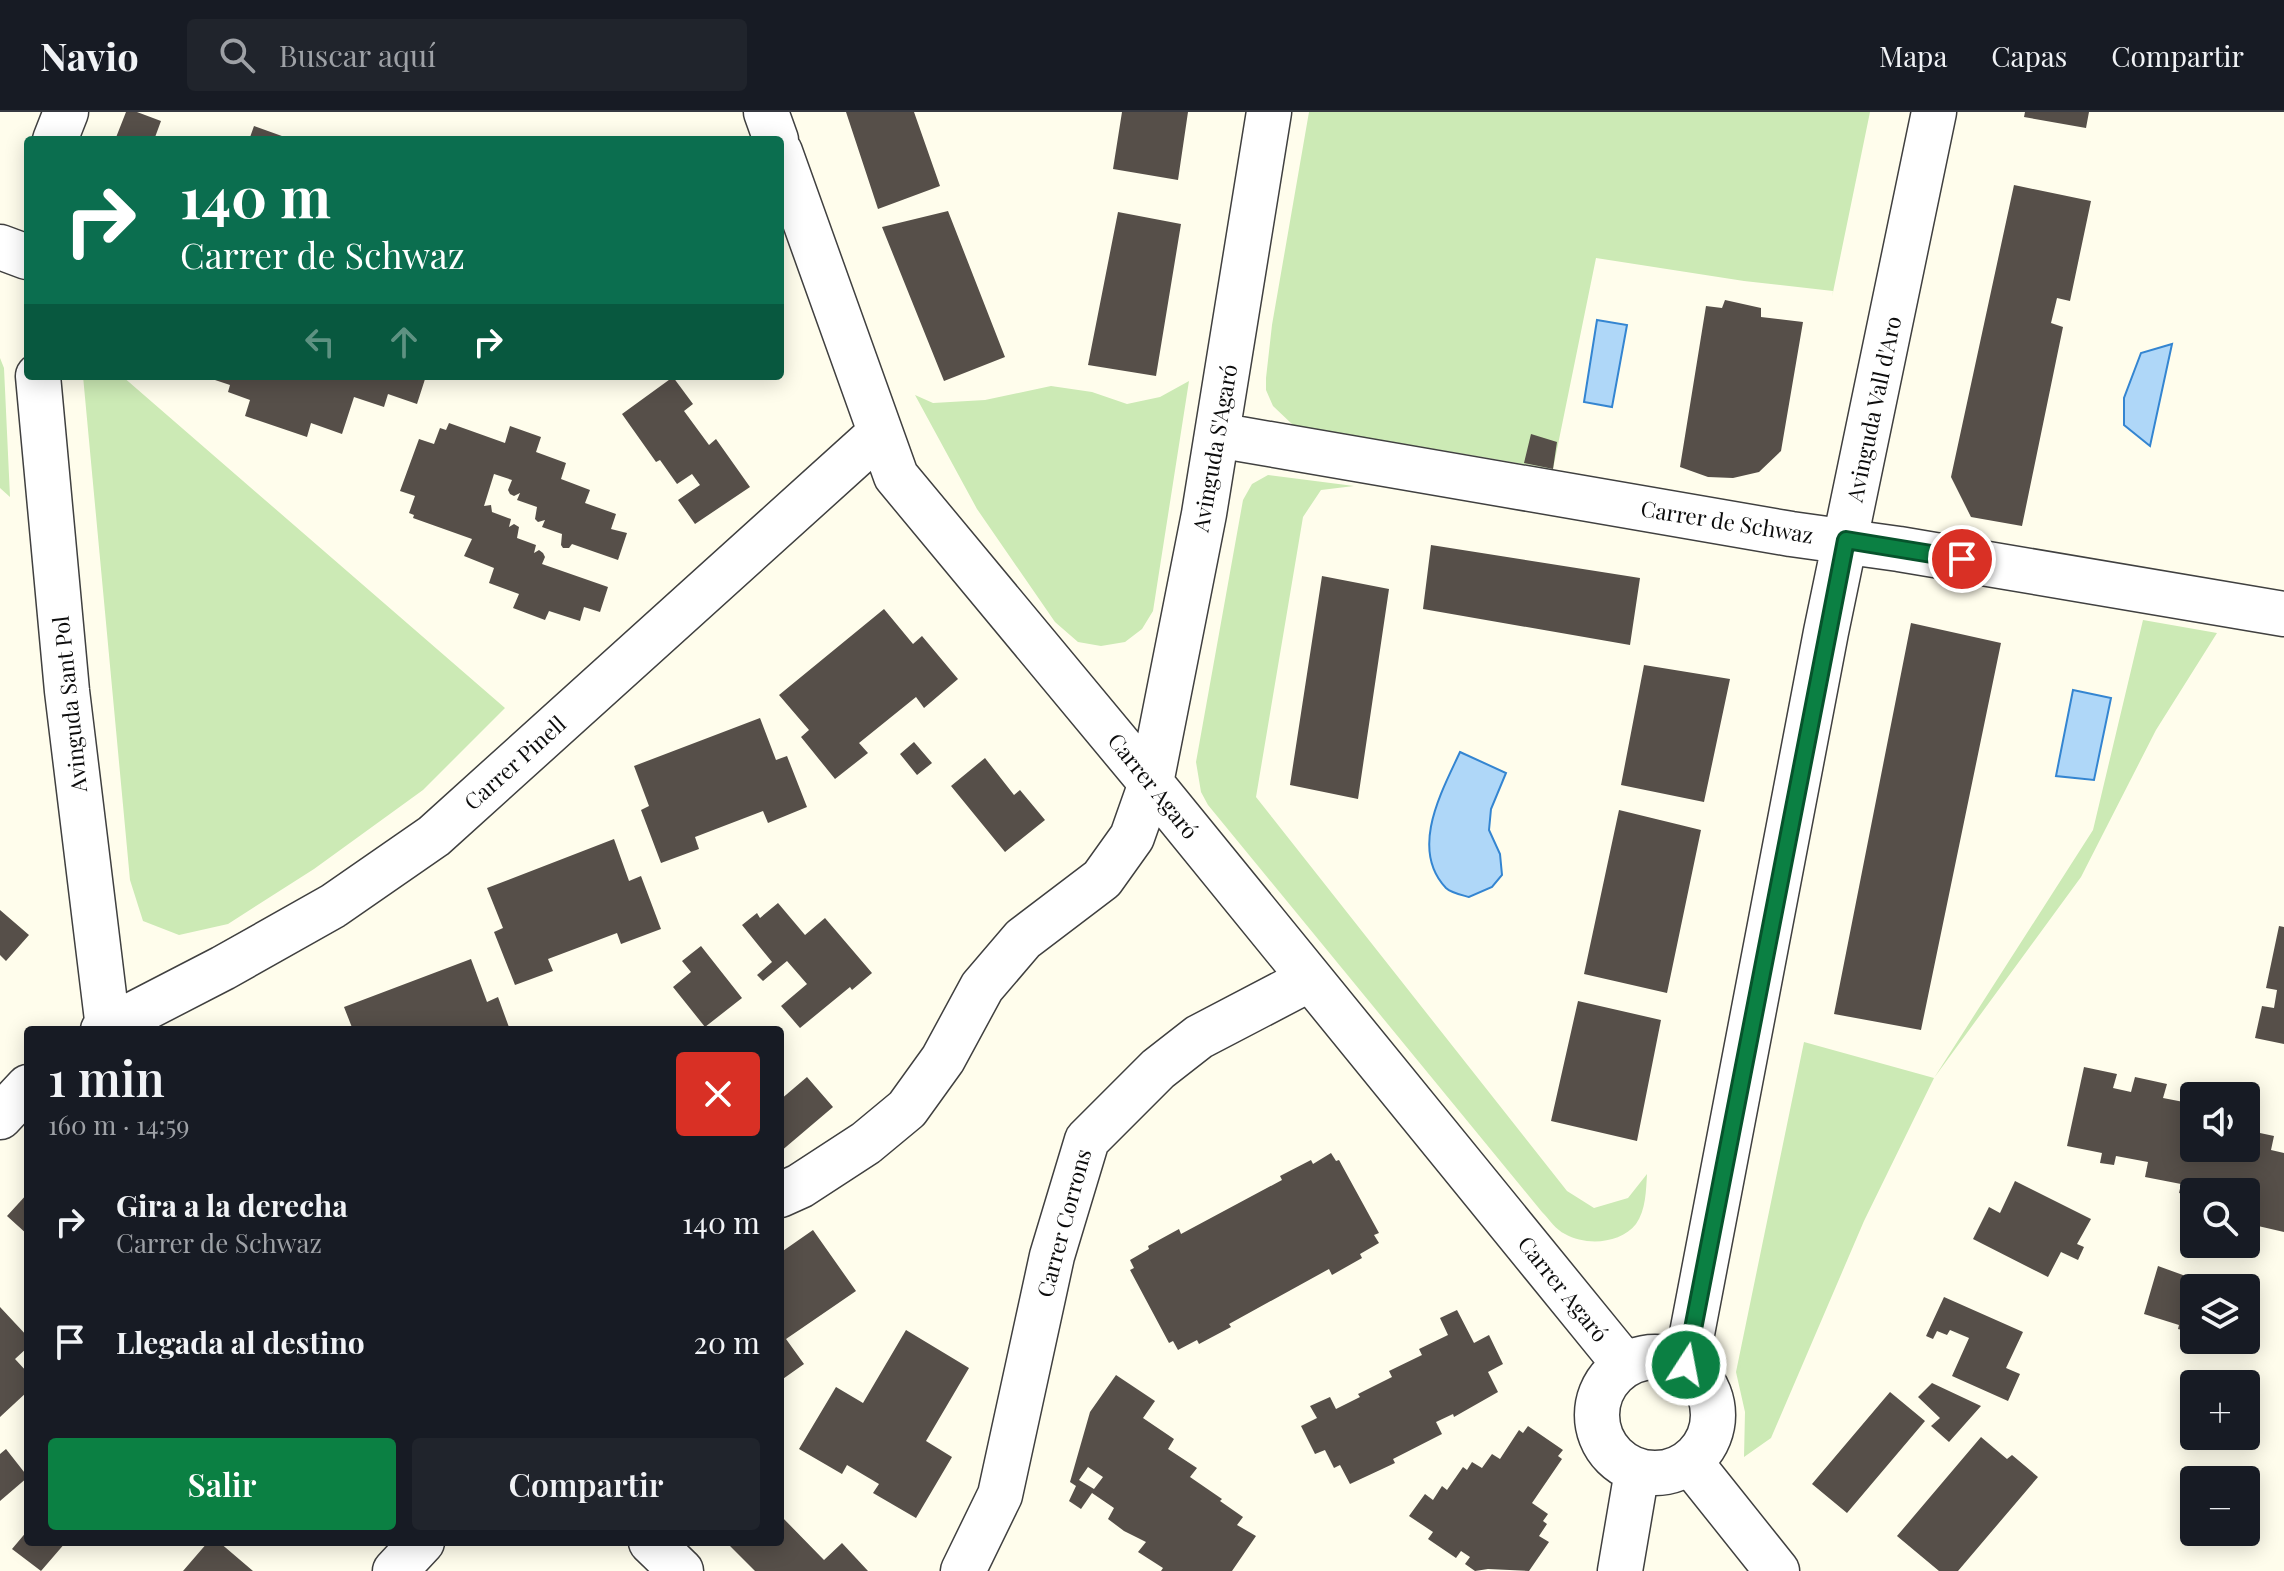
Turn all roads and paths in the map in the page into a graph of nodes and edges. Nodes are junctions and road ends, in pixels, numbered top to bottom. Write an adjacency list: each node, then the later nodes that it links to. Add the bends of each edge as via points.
1 (66, 112): 5 (street)
2 (766, 112): 6 (street)
3 (1269, 112): 12 (street, Avinguda S'Agaró)
4 (1934, 112): 13 (street, Avinguda Vall d'Aro)
5 (57, 136)
6 (775, 136)
7 (784, 163): 11 (street, Carrer Agaró)
8 (0, 247): 9 (street)
9 (24, 256)
10 (38, 380): 17 (street, Avinguda Sant Pol, via 67,691)
11 (880, 433): 15 (street, Carrer Agaró, via 896,476); 18 (street, Carrer Pinell, via 434,836 333,906)
12 (1217, 435): 13 (street, Carrer de Schwaz); 15 (street, Avinguda S'Agaró)
13 (1846, 540): 14 (street, Carrer de Schwaz); 25 (street, Avinguda Vall d'Aro)
14 (2284, 614)
15 (1151, 783): 16 (street, Carrer Agaró); 23 (street, Avinguda S'Agaró, via 1132,837 1102,879 1023,939 982,987 943,1059 907,1109 866,1143)
16 (1310, 979): 24 (street, Carrer Agaró); 32 (street, Carrer Corrons, via 1199,1037 1158,1069 1087,1140 1052,1256 1000,1495)
17 (107, 1026)
18 (113, 1026)
19 (0, 1072): 20 (street)
20 (24, 1076)
21 (24, 1091): 22 (street)
22 (0, 1117)
23 (784, 1193)
24 (1625, 1365): 25 (street, via 1648,1357); 27 (street, via 1600,1395 1597,1420 1610,1452)
25 (1686, 1365): 26 (street, via 1702,1380 1713,1418 1706,1443)
26 (1690, 1462): 27 (street, via 1658,1473); 34 (street)
27 (1637, 1471): 33 (street)
28 (418, 1546): 30 (street)
29 (655, 1546): 31 (street)
30 (395, 1571)
31 (681, 1571)
32 (963, 1571)
33 (1620, 1571)
34 (1777, 1571)

